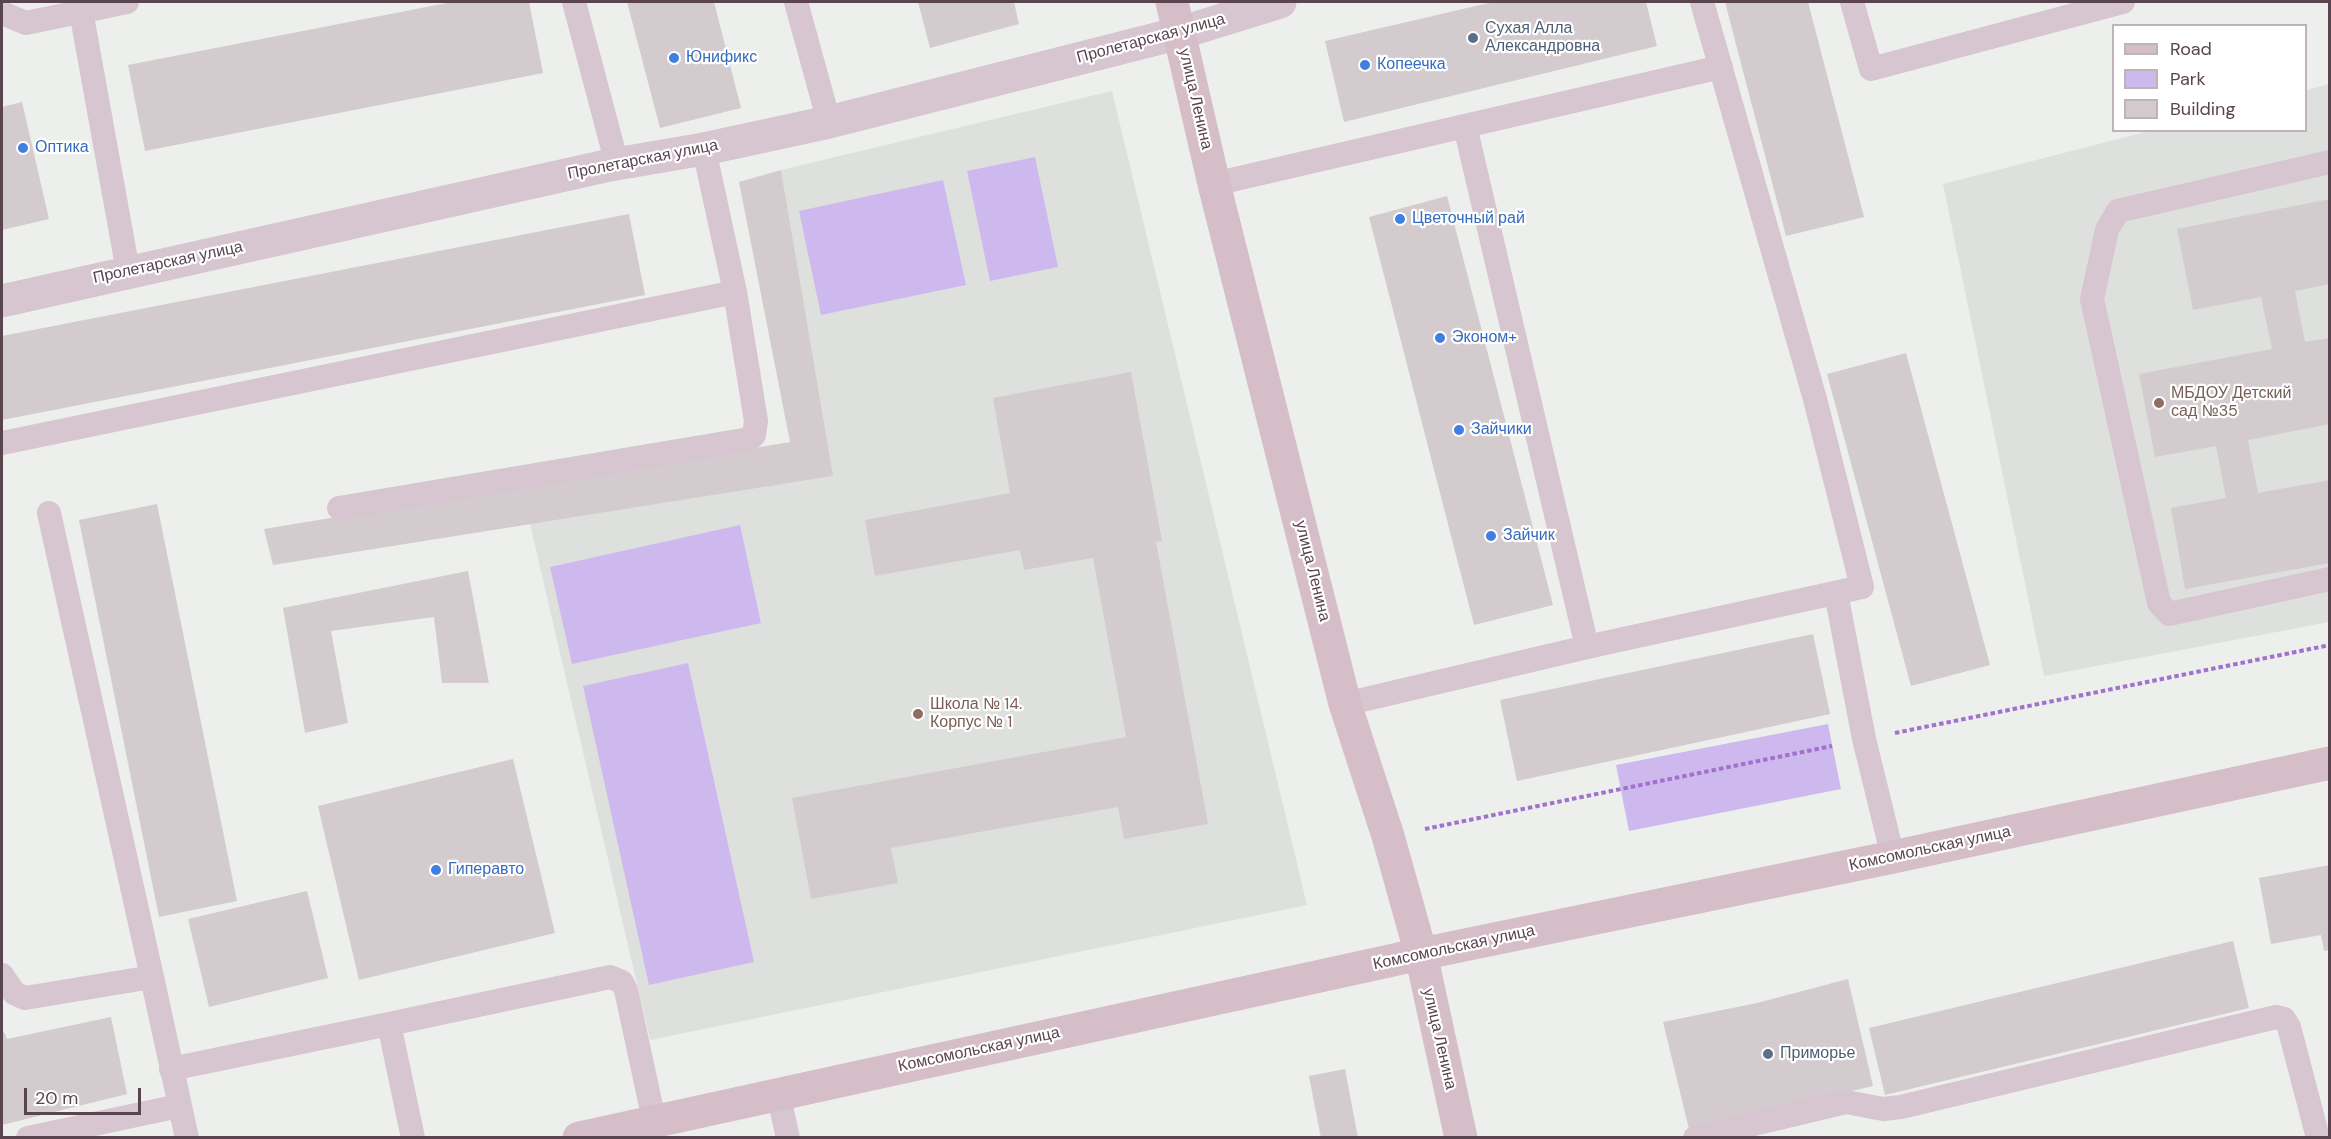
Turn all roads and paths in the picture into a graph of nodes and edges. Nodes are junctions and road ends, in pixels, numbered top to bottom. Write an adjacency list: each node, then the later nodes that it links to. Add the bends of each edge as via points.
1 (127, 2): 9 (lane)
2 (574, 2): 17 (lane)
3 (795, 2): 13 (lane)
4 (1172, 2): 11 (main road, улица Ленина)
5 (1280, 2): 11 (street, Пролетарская улица)
6 (1702, 2): 12 (lane)
7 (1852, 2): 8 (lane, via 1870,69)
8 (2123, 2)
9 (81, 11): 10 (lane, via 26,23); 19 (lane)
10 (2, 13)
11 (1180, 33): 13 (street, Пролетарская улица); 18 (main road, улица Ленина)
12 (1721, 67): 14 (lane); 26 (lane, via 1815,399 1862,587)
13 (829, 122): 15 (street, Пролетарская улица)
14 (1465, 126): 18 (lane); 27 (lane)
15 (704, 149): 17 (street, Пролетарская улица); 20 (lane)
16 (2330, 162): 25 (lane, via 2118,211 2107,230 2092,299 2159,603 2169,614)
17 (614, 165): 19 (street, Пролетарская улица)
18 (1214, 184): 28 (main road, улица Ленина)
19 (132, 271): 21 (street, Пролетарская улица)
20 (735, 292): 22 (lane); 23 (lane, via 756,421 754,435 749,439)
21 (2, 301)
22 (2, 443)
23 (339, 508)
24 (49, 513): 33 (lane)
25 (2330, 579)
26 (1836, 592): 27 (lane); 30 (lane, via 1864,739)
27 (1587, 646): 28 (lane)
28 (1345, 705): 31 (main road, улица Ленина, via 1388,836)
29 (2330, 763): 30 (main road, Комсомольская улица)
30 (1893, 857): 31 (main road, Комсомольская улица)
31 (1420, 954): 36 (main road, Комсомольская улица); 44 (main road, улица Ленина)
32 (2, 975): 33 (lane, via 14,993 25,998)
33 (152, 977): 35 (lane)
34 (389, 1024): 35 (lane); 38 (lane, via 610,976 622,982 626,990); 41 (lane)
35 (171, 1069): 37 (lane)
36 (778, 1093): 38 (main road, Комсомольская улица); 43 (lane)
37 (179, 1107): 39 (lane); 40 (lane)
38 (654, 1120): 42 (main road, Комсомольская улица)
39 (28, 1137)
40 (187, 1137)
41 (413, 1137)
42 (579, 1137)
43 (788, 1137)
44 (1461, 1137)
45 (1695, 1137): 46 (lane, via 1846,1102 1883,1109 1900,1107 2276,1017 2284,1019 2289,1027)
46 (2318, 1137)

